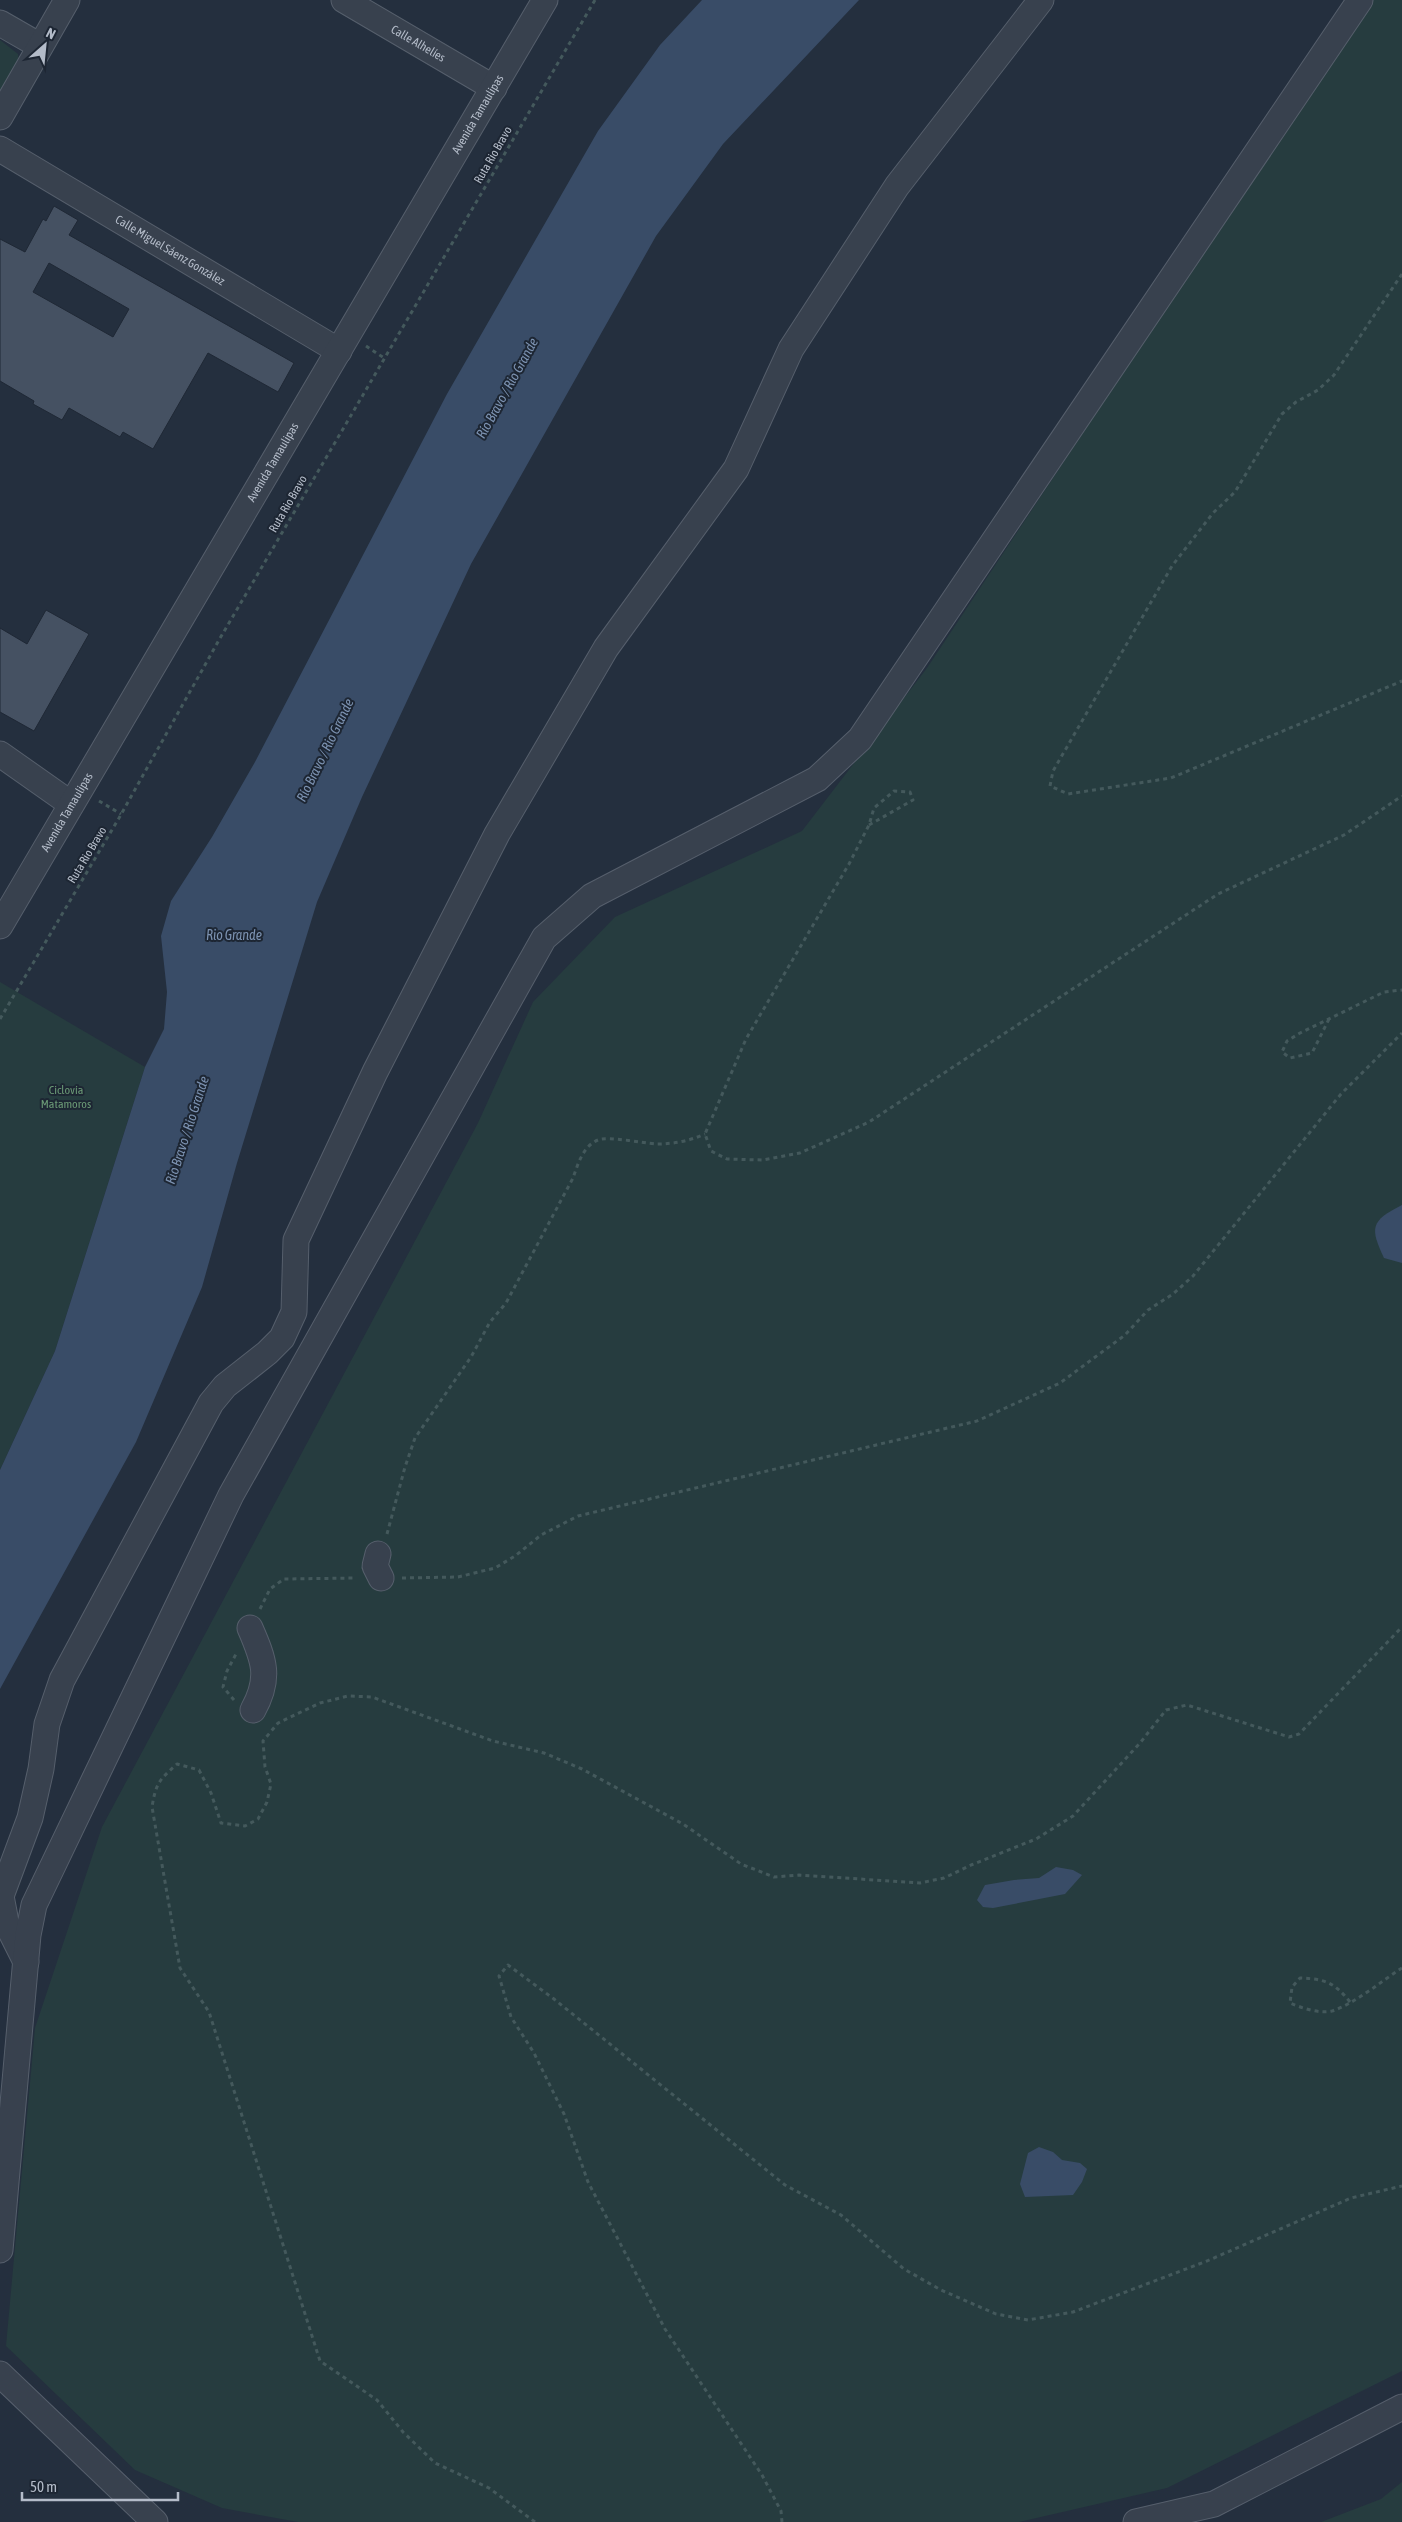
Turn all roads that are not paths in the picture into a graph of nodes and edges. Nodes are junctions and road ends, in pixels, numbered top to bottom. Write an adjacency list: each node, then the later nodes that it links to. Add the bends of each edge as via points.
1 (67, 0): 7 (street)
2 (344, 0): 8 (street, Calle Alhelíes)
3 (545, 0): 8 (street, Avenida Tamaulipas)
4 (1041, 0): 19 (street, via 897,186 791,349 736,469 606,648 497,834 375,1072 296,1240 294,1312 282,1338 211,1403 62,1680 46,1724 41,1769 30,1818 1,1896 6,1922)
5 (1360, 0): 19 (street, via 860,739 817,779 592,896 544,938 230,1495 34,1905)
6 (0, 23): 7 (street)
7 (40, 46): 9 (street)
8 (494, 88): 11 (street, Avenida Tamaulipas)
9 (0, 117)
10 (0, 149): 11 (street, Calle Miguel Sáenz González)
11 (339, 351): 13 (street, Avenida Tamaulipas)
12 (0, 754): 13 (street)
13 (71, 804): 14 (street, Avenida Tamaulipas)
14 (0, 926)
15 (378, 1554): 16 (street, via 375,1566)
16 (381, 1578)
17 (250, 1628): 18 (street, via 261,1653 265,1674 262,1694)
18 (253, 1710)
19 (26, 1962): 20 (street)
20 (0, 2250)
21 (0, 2374): 23 (street)
22 (1402, 2406): 24 (street, via 1214,2504)
23 (155, 2522)
24 (1136, 2522)

